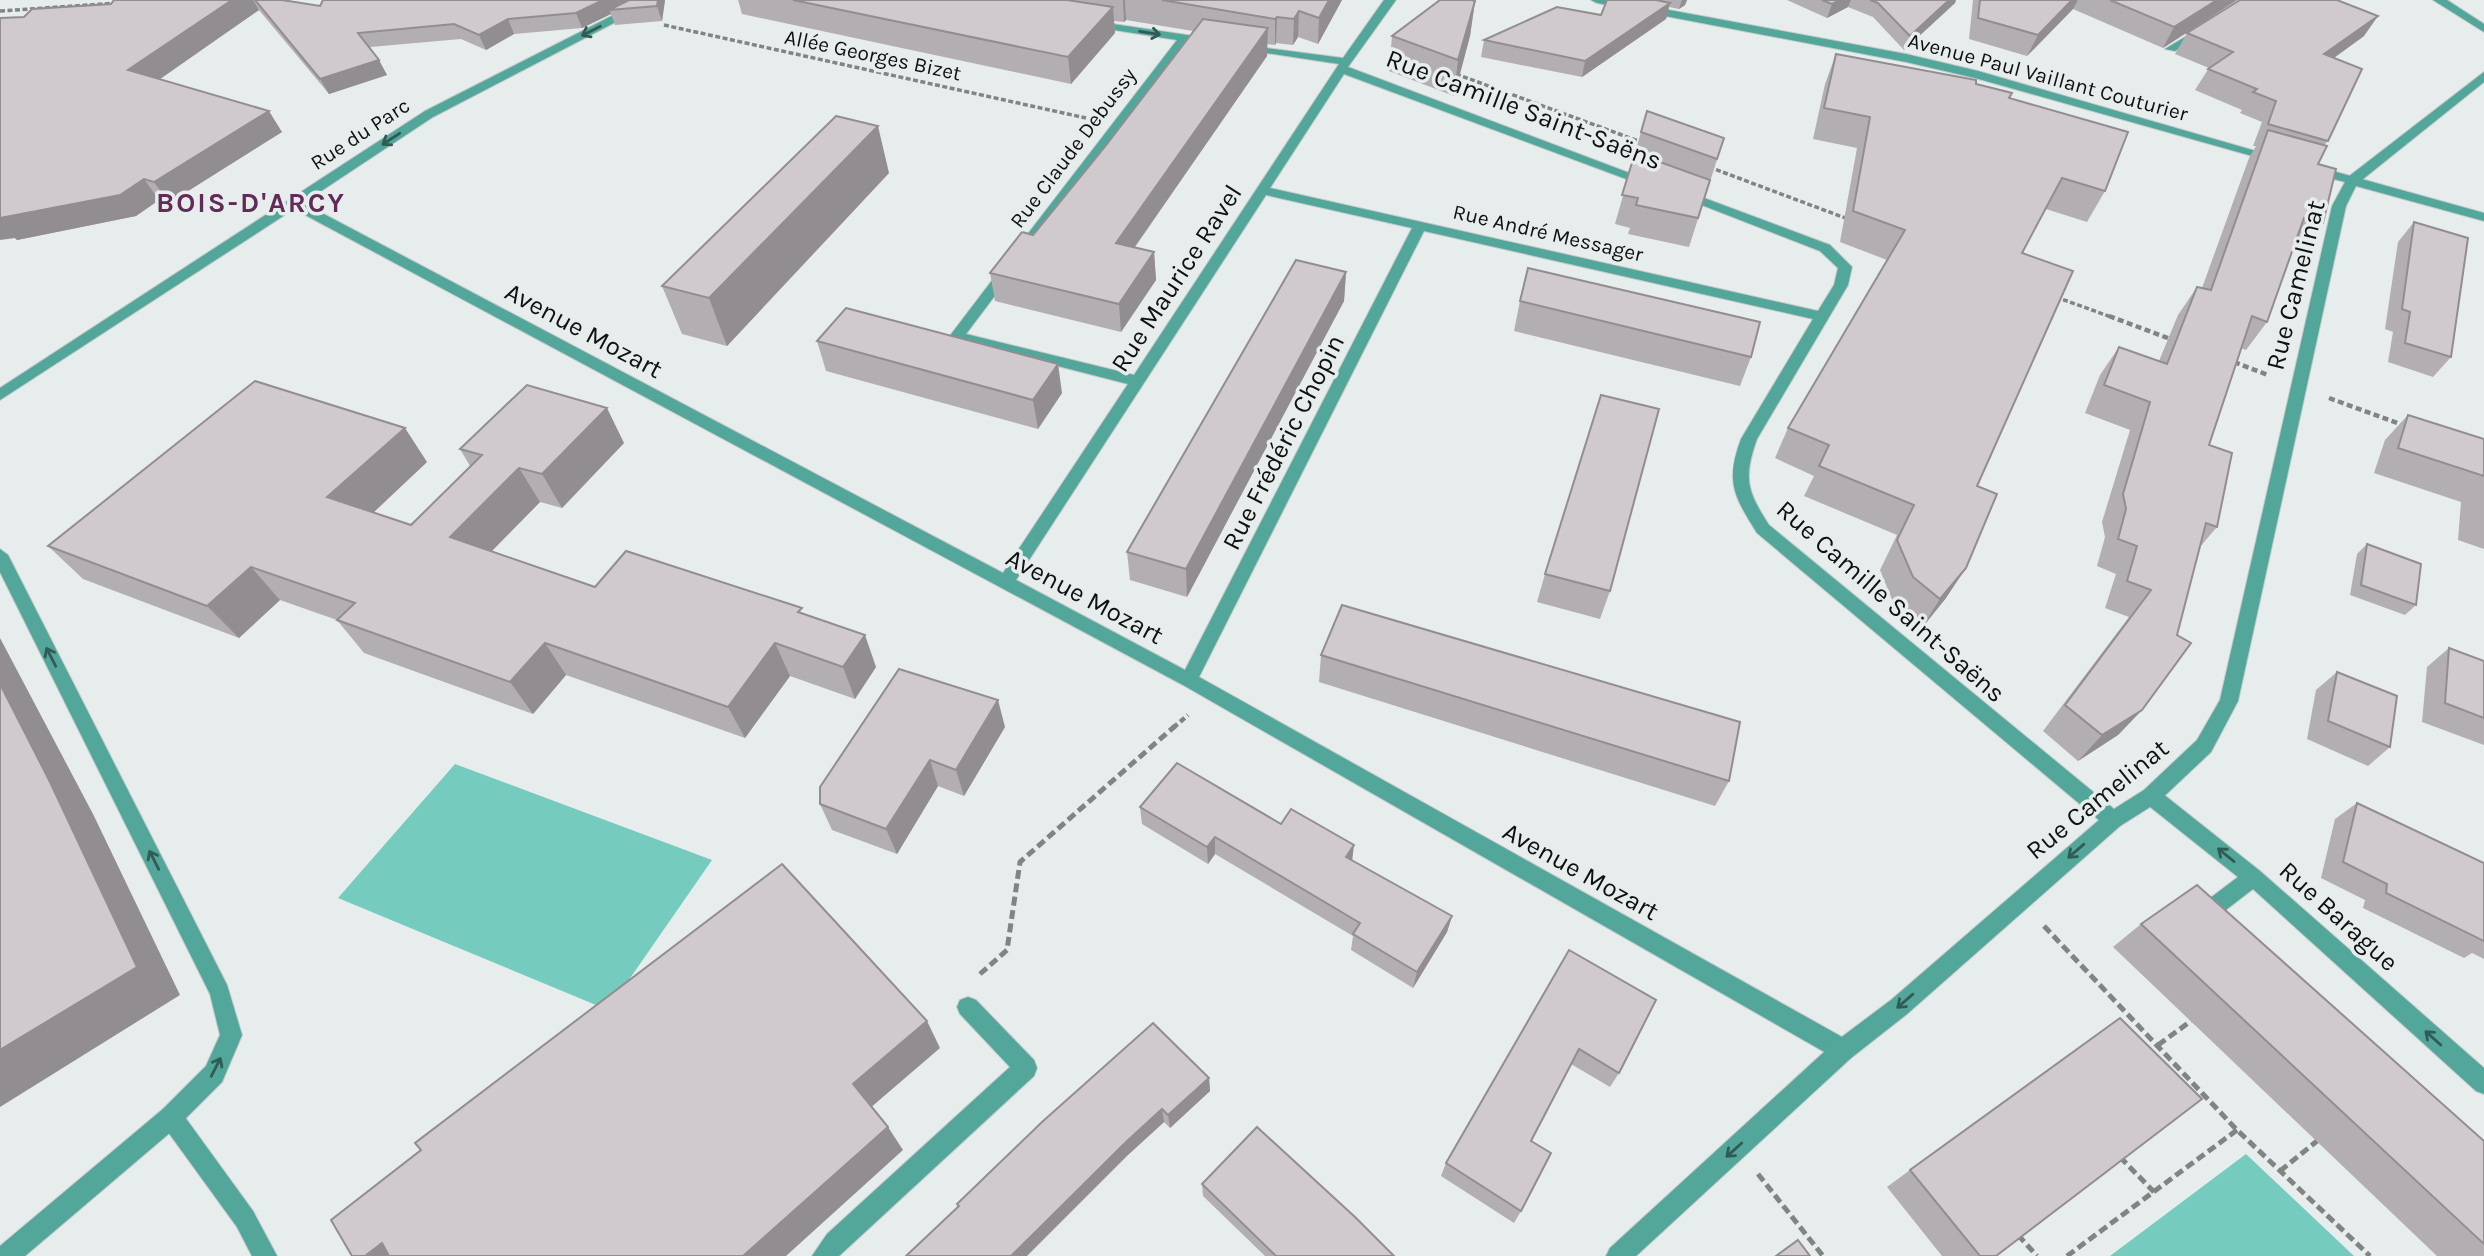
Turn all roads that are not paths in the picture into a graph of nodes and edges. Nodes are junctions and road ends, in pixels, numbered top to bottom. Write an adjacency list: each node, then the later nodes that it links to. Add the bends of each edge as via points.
1 (652, 0): 16 (street, Rue du Parc, one-way to 16, via 429,114)
2 (1390, 0): 12 (street, Rue Maurice Ravel)
3 (1597, 0): 14 (street, Avenue Paul Vaillant Couturier, via 1978,75)
4 (2439, 0): 7 (street)
5 (1074, 21): 8 (street, one-way to 8)
6 (2216, 21): 11 (street)
7 (2484, 29)
8 (1184, 38): 9 (street); 20 (street, Rue Claude Debussy, via 957,336)
9 (1210, 42)
10 (1237, 46): 12 (street)
11 (2171, 49)
12 (1344, 66): 15 (street, Rue Maurice Ravel); 19 (street, Rue Camille Saint-Saëns, via 1825,248 1845,267 1841,285)
13 (2484, 76): 14 (street)
14 (2353, 180): 17 (street, Avenue Paul Vaillant Couturier); 25 (street, Rue Camelinat, via 2339,206 2229,701 2204,746)
15 (1263, 190): 18 (street, Rue André Messager); 20 (street, Rue Maurice Ravel)
16 (293, 203): 21 (street, Rue du Parc); 23 (street, Avenue Mozart)
17 (2484, 217)
18 (1420, 226): 19 (street, Rue André Messager); 24 (street, Rue Frédéric Chopin)
19 (1823, 317): 26 (street, Rue Camille Saint-Saëns, via 1749,439 1739,465 1740,494 1763,529)
20 (1137, 382): 23 (street, Rue Maurice Ravel)
21 (0, 395)
22 (0, 555): 32 (street, one-way to 22, via 214,1074 231,1035 220,992)
23 (1005, 584): 24 (street, Avenue Mozart)
24 (1189, 680): 30 (street, Avenue Mozart)
25 (2151, 796): 26 (street, Rue Camelinat); 27 (street, Rue Barague, one-way to 25)
26 (2113, 820): 30 (street, Rue Camelinat, one-way to 30, via 1899,1007)
27 (2253, 877): 28 (street, via 2204,915); 31 (street, Rue Barague, one-way to 27)
28 (2224, 933)
29 (968, 1007): 35 (street, via 1026,1068)
30 (1843, 1050): 36 (street, Rue Camelinat, one-way to 36)
31 (2484, 1083)
32 (171, 1116): 33 (street); 34 (street, via 245,1219)
33 (7, 1256)
34 (265, 1256)
35 (824, 1256)
36 (1618, 1256)

